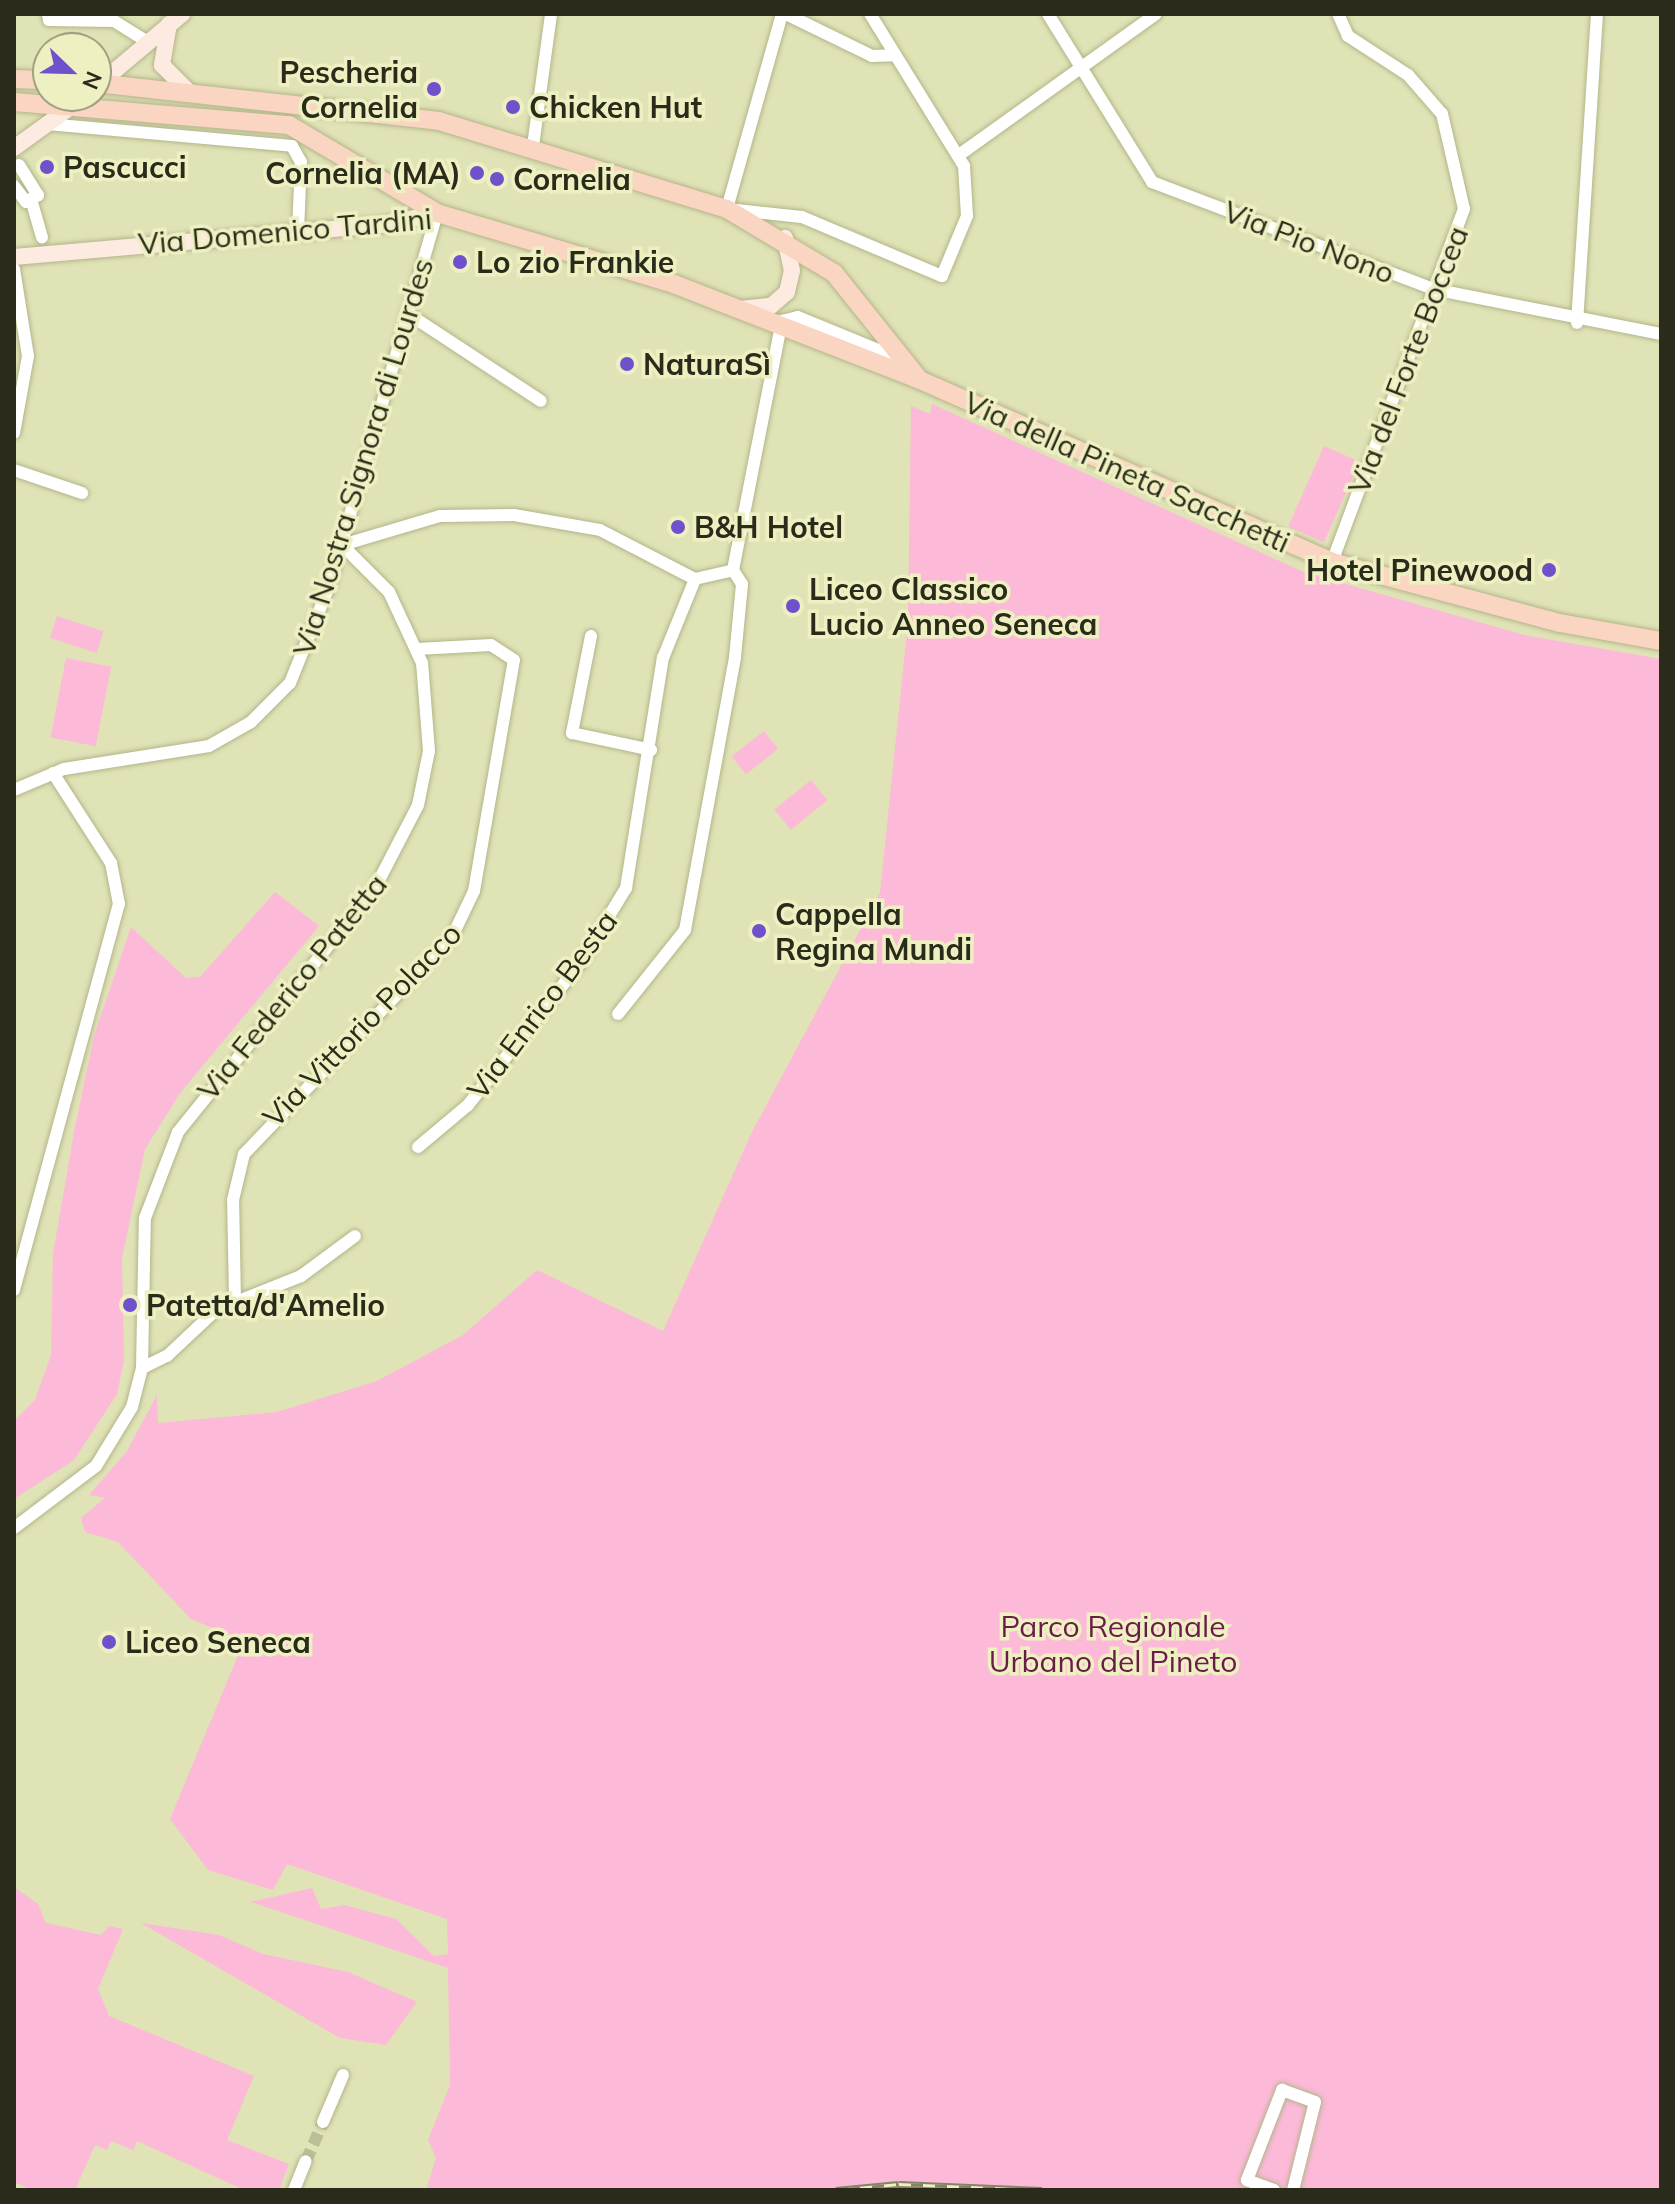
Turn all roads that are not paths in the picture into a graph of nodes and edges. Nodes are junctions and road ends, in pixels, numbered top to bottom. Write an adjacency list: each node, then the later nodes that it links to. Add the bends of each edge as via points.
1 (48, 14): 10 (street, via 49,20 114,21)
2 (551, 14): 19 (street)
3 (784, 14): 11 (street, via 872,56); 25 (street)
4 (870, 14): 11 (street)
5 (1048, 14): 12 (street, Via Pio Nono)
6 (1156, 14): 12 (street)
7 (1338, 14): 32 (street, Via del Forte Boccea, via 1348,36 1424,90 1449,131 1464,209)
8 (1597, 14): 35 (street)
9 (175, 19): 10 (street); 15 (street, via 162,65)
10 (148, 42): 13 (street)
11 (895, 55): 21 (street)
12 (1080, 69): 21 (street); 32 (street, Via Pio Nono, via 1152,182)
13 (112, 72)
14 (112, 85): 15 (main road)
15 (189, 92): 19 (main road, via 416,117)
16 (112, 104): 26 (main road, via 289,125)
17 (64, 112): 18 (street)
18 (47, 124): 20 (street); 27 (street, via 292,146 301,162)
19 (533, 146): 25 (main road)
20 (14, 148)
21 (959, 155): 25 (street, via 968,208 942,276 802,217)
22 (19, 165): 24 (street, via 38,195)
23 (14, 186): 24 (street, via 26,202)
24 (31, 199): 28 (street)
25 (727, 209): 29 (main road)
26 (437, 213): 27 (street, Via Domenico Tardini); 33 (main road, Via Domenico Tardini); 34 (street, Via Nostra Signora di Lourdes)
27 (298, 231): 30 (street, Via Domenico Tardini)
28 (42, 237)
29 (785, 238): 33 (street, via 792,271 787,292 771,306); 38 (main road, via 834,273)
30 (14, 257)
31 (14, 269): 41 (street, via 28,356)
32 (1433, 289): 35 (street, Via Pio Nono); 45 (street, Via del Forte Boccea)
33 (739, 309): 36 (main road, Via Domenico Tardini)
34 (407, 313): 40 (street); 44 (street, Via Nostra Signora di Lourdes)
35 (1577, 323): 37 (street, Via Pio Nono)
36 (779, 325): 38 (street, Via Domenico Tardini, via 794,316); 39 (main road, Via Domenico Tardini); 46 (street)
37 (1661, 334)
38 (898, 358): 39 (main road)
39 (920, 380): 45 (main road, Via della Pineta Sacchetti)
40 (541, 401)
41 (14, 433)
42 (14, 470): 43 (street)
43 (82, 493)
44 (342, 545): 47 (street, via 440,516 530,516 616,536); 50 (street, Via Federico Patetta, via 389,592); 52 (street, Via Nostra Signora di Lourdes, via 301,664 251,722 194,751)
45 (1332, 562): 49 (main road, Via della Pineta Sacchetti, via 1560,623)
46 (733, 570): 47 (street); 54 (street, via 742,584 735,657 685,930)
47 (695, 579): 51 (street, Via Enrico Besta, via 663,658)
48 (591, 636): 51 (street, via 572,733)
49 (1661, 641)
50 (417, 649): 58 (street, Via Vittorio Polacco, via 491,645 514,660 474,891 452,937 244,1154 233,1200); 59 (street, Via Federico Patetta, via 430,733 415,813 375,888 198,1102 164,1158 141,1252)
51 (651, 750): 55 (street, Via Enrico Besta, via 634,866 615,910 468,1105)
52 (53, 773): 53 (street, Via Nostra Signora di Lourdes); 57 (street, via 111,863 119,904)
53 (14, 790)
54 (618, 1014)
55 (418, 1147)
56 (355, 1236): 58 (street, via 301,1276)
57 (14, 1290)
58 (235, 1300): 59 (street)
59 (142, 1368): 60 (street, Via Federico Patetta, via 111,1446 69,1490)
60 (14, 1528)
61 (343, 2075): 62 (street)
62 (323, 2122)
63 (306, 2161): 64 (street)
64 (294, 2190)
65 (1274, 2190): 66 (street, via 1247,2180 1282,2090 1315,2102)
66 (1293, 2190)

